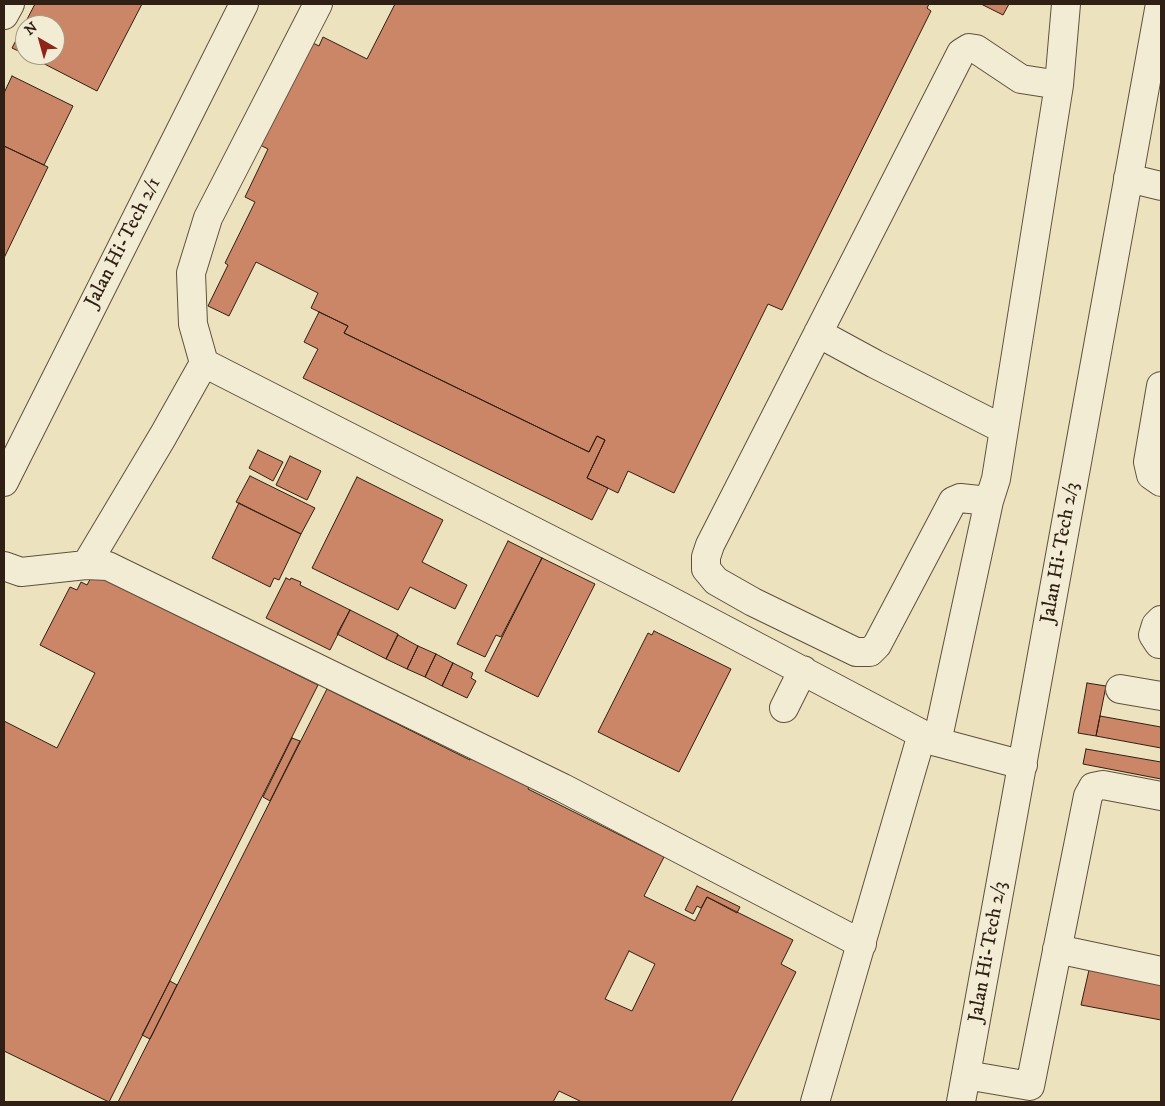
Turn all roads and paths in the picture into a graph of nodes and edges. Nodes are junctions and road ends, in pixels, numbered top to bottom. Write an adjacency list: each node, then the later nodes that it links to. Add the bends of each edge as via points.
1 (10, 4): 6 (street)
2 (244, 4): 14 (street, Jalan Hi-Tech 2/1)
3 (318, 4): 11 (street, via 208,218 191,273 193,324)
4 (1066, 4): 7 (street)
5 (1160, 4): 8 (street, Jalan Hi-Tech 2/3)
6 (4, 15)
7 (1059, 86): 10 (street, via 1021,79 976,49 969,48 961,53); 13 (street)
8 (1128, 178): 9 (street); 26 (street, Jalan Hi-Tech 2/3)
9 (1161, 186)
10 (818, 333): 13 (street); 16 (street, via 710,545 706,569 716,581 856,652 870,652 878,645 953,501 960,498)
11 (204, 363): 17 (street); 21 (street)
12 (1161, 386): 15 (street, via 1148,462 1151,475)
13 (1003, 429): 16 (street, via 996,479)
14 (4, 482)
15 (1161, 482)
16 (989, 501): 25 (street)
17 (86, 565): 18 (street, via 21,572); 28 (street, via 108,566 563,788)
18 (4, 566)
19 (1161, 620): 20 (street, via 1153,635)
20 (1161, 644)
21 (803, 670): 24 (street); 25 (street)
22 (1120, 689): 23 (street)
23 (1161, 696)
24 (784, 708)
25 (930, 738): 26 (street); 28 (street)
26 (1022, 765): 31 (street, Jalan Hi-Tech 2/3)
27 (1161, 796): 29 (street, via 1103,785 1093,787 1088,796)
28 (862, 944): 32 (street)
29 (1057, 949): 30 (street); 31 (street, via 1030,1086)
30 (1161, 970)
31 (966, 1074): 33 (street, Jalan Hi-Tech 2/3)
32 (815, 1102)
33 (962, 1102)

